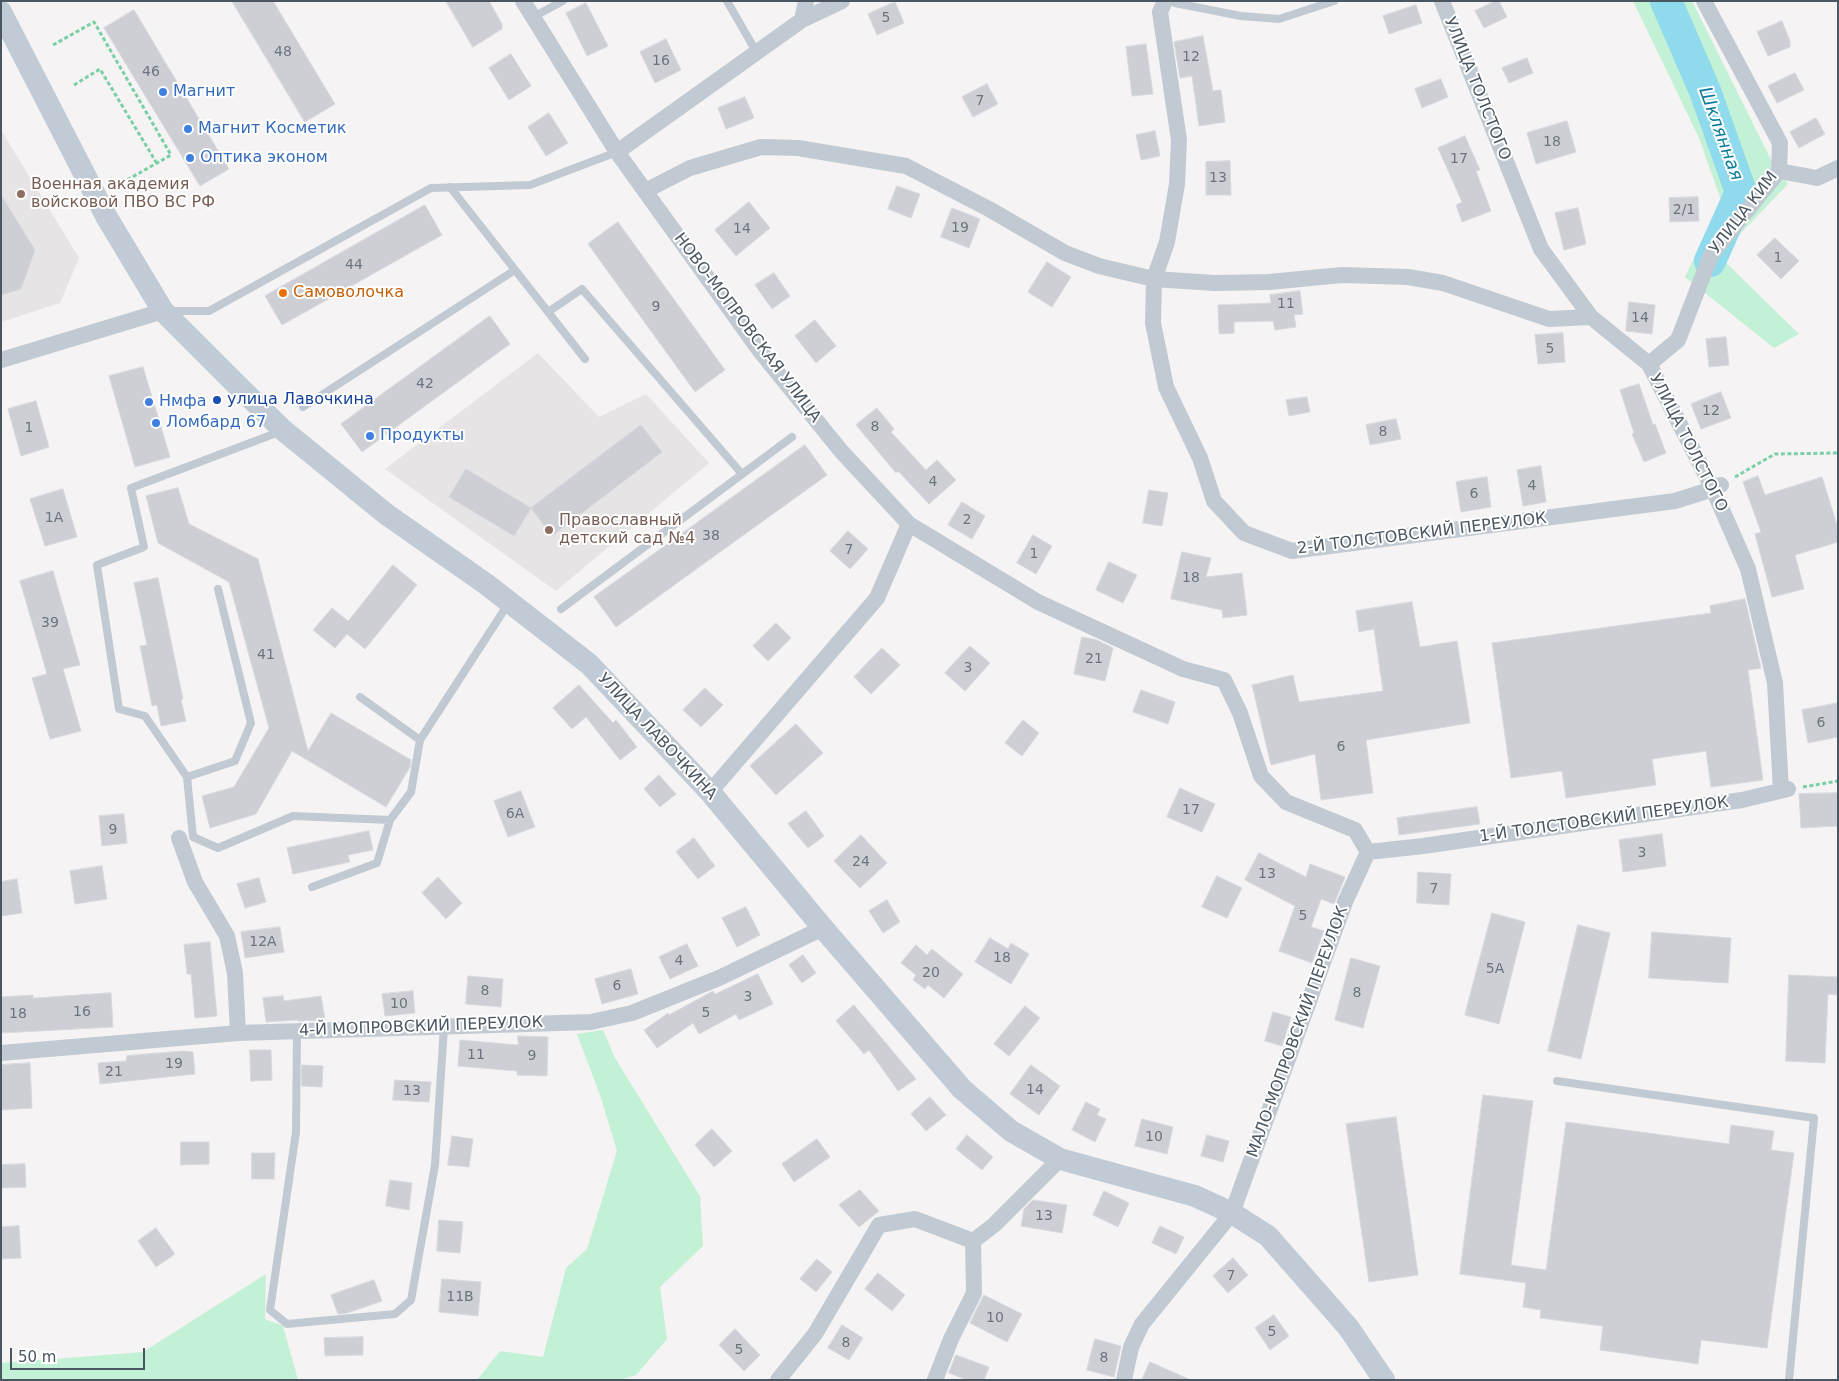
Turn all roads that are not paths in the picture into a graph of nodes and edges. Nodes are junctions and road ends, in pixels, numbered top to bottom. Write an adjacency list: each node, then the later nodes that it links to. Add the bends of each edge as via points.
1 (523, 1): 12 (street, НОВО-МОПРОВСКАЯ УЛИЦА)
2 (563, 1): 12 (lane)
3 (727, 1): 14 (lane)
4 (806, 1): 13 (street)
5 (842, 1): 13 (street)
6 (1165, 1): 21 (street, 2-Й ТОЛСТОВСКИЙ ПЕРЕУЛОК, via 1160,12 1179,140 1177,184 1167,242)
7 (1174, 1): 8 (lane, via 1241,16 1279,18)
8 (1334, 1)
9 (1442, 1): 24 (street, УЛИЦА ТОЛСТОГО, via 1541,249)
10 (1704, 1): 17 (street, УЛИЦА КИМ, via 1780,143)
11 (1, 12): 22 (main road, УЛИЦА ЛАВОЧКИНА, via 106,216)
12 (533, 17): 15 (street, НОВО-МОПРОВСКАЯ УЛИЦА)
13 (802, 20): 14 (street)
14 (756, 53): 15 (street)
15 (617, 152): 18 (lane, via 530,185); 19 (street, НОВО-МОПРОВСКАЯ УЛИЦА)
16 (1838, 168): 17 (street, via 1817,178)
17 (1779, 171): 27 (street, УЛИЦА КИМ, via 1711,255 1678,340)
18 (450, 188): 20 (lane); 22 (lane, via 431,188 209,310)
19 (645, 191): 21 (street, via 690,168 761,147 798,148 906,166 1065,253 1099,266); 33 (street, НОВО-МОПРОВСКАЯ УЛИЦА, via 760,351 841,451)
20 (515, 270): 23 (lane); 28 (lane)
21 (1154, 279): 24 (street, via 1214,283 1342,275 1408,277 1443,283 1549,319); 32 (street, 2-Й ТОЛСТОВСКИЙ ПЕРЕУЛОК, via 1153,324 1166,387 1200,458 1214,501 1244,533 1292,551 1675,501)
22 (162, 311): 26 (street); 29 (main road, УЛИЦА ЛАВОЧКИНА)
23 (548, 312): 25 (lane); 31 (lane, via 582,289)
24 (1591, 318): 27 (street, УЛИЦА ТОЛСТОГО)
25 (585, 359)
26 (1, 360)
27 (1649, 363): 32 (street, УЛИЦА ТОЛСТОГО)
28 (303, 407)
29 (283, 430): 35 (main road, УЛИЦА ЛАВОЧКИНА, via 386,514); 39 (lane, via 131,488 144,546 97,566 119,709 144,716)
30 (792, 437): 31 (lane)
31 (742, 474): 36 (lane)
32 (1717, 487): 40 (street, УЛИЦА ТОЛСТОГО, via 1748,569 1775,683)
33 (909, 524): 41 (street, via 877,598); 44 (street, НОВО-МОПРОВСКАЯ УЛИЦА, via 1038,602 1184,669 1224,680 1240,713 1261,776 1286,802 1355,830)
34 (218, 589): 39 (lane, via 251,723 235,761)
35 (509, 602): 38 (lane); 41 (main road, УЛИЦА ЛАВОЧКИНА, via 589,664)
36 (561, 609)
37 (360, 697): 38 (lane)
38 (420, 740): 42 (lane, via 411,792)
39 (187, 777): 42 (lane, via 193,837 218,848 293,816)
40 (1785, 790): 44 (street, 1-Й ТОЛСТОВСКИЙ ПЕРЕУЛОК, via 1742,800)
41 (710, 792): 46 (main road, УЛИЦА ЛАВОЧКИНА)
42 (390, 820): 45 (lane, via 377,864)
43 (179, 838): 49 (street, via 195,882 227,936 235,973)
44 (1368, 852): 53 (street, МАЛО-МОПРОВСКИЙ ПЕРЕУЛОК, via 1345,902)
45 (312, 887)
46 (822, 928): 47 (street, 4-Й МОПРОВСКИЙ ПЕРЕУЛОК, via 719,978 632,1013 591,1022); 52 (main road, УЛИЦА ЛАВОЧКИНА, via 962,1089 1011,1131)
47 (444, 1026): 48 (street, 4-Й МОПРОВСКИЙ ПЕРЕУЛОК); 48 (lane, via 435,1165 411,1300 395,1314 287,1324 270,1310 296,1132)
48 (297, 1032): 49 (street, 4-Й МОПРОВСКИЙ ПЕРЕУЛОК)
49 (238, 1033): 50 (street, 4-Й МОПРОВСКИЙ ПЕРЕУЛОК)
50 (1, 1053)
51 (1558, 1081): 59 (lane, via 1814,1118)
52 (1060, 1159): 53 (main road, УЛИЦА ЛАВОЧКИНА, via 1195,1196); 54 (street, via 994,1225)
53 (1232, 1213): 57 (street, МАЛО-МОПРОВСКИЙ ПЕРЕУЛОК, via 1142,1324 1131,1347); 58 (main road, УЛИЦА ЛАВОЧКИНА, via 1268,1236 1287,1256 1348,1328)
54 (973, 1241): 55 (street, via 915,1219 878,1225 815,1334); 56 (street, via 974,1293)
55 (778, 1380)
56 (935, 1380)
57 (1124, 1380)
58 (1384, 1380)
59 (1789, 1380)

